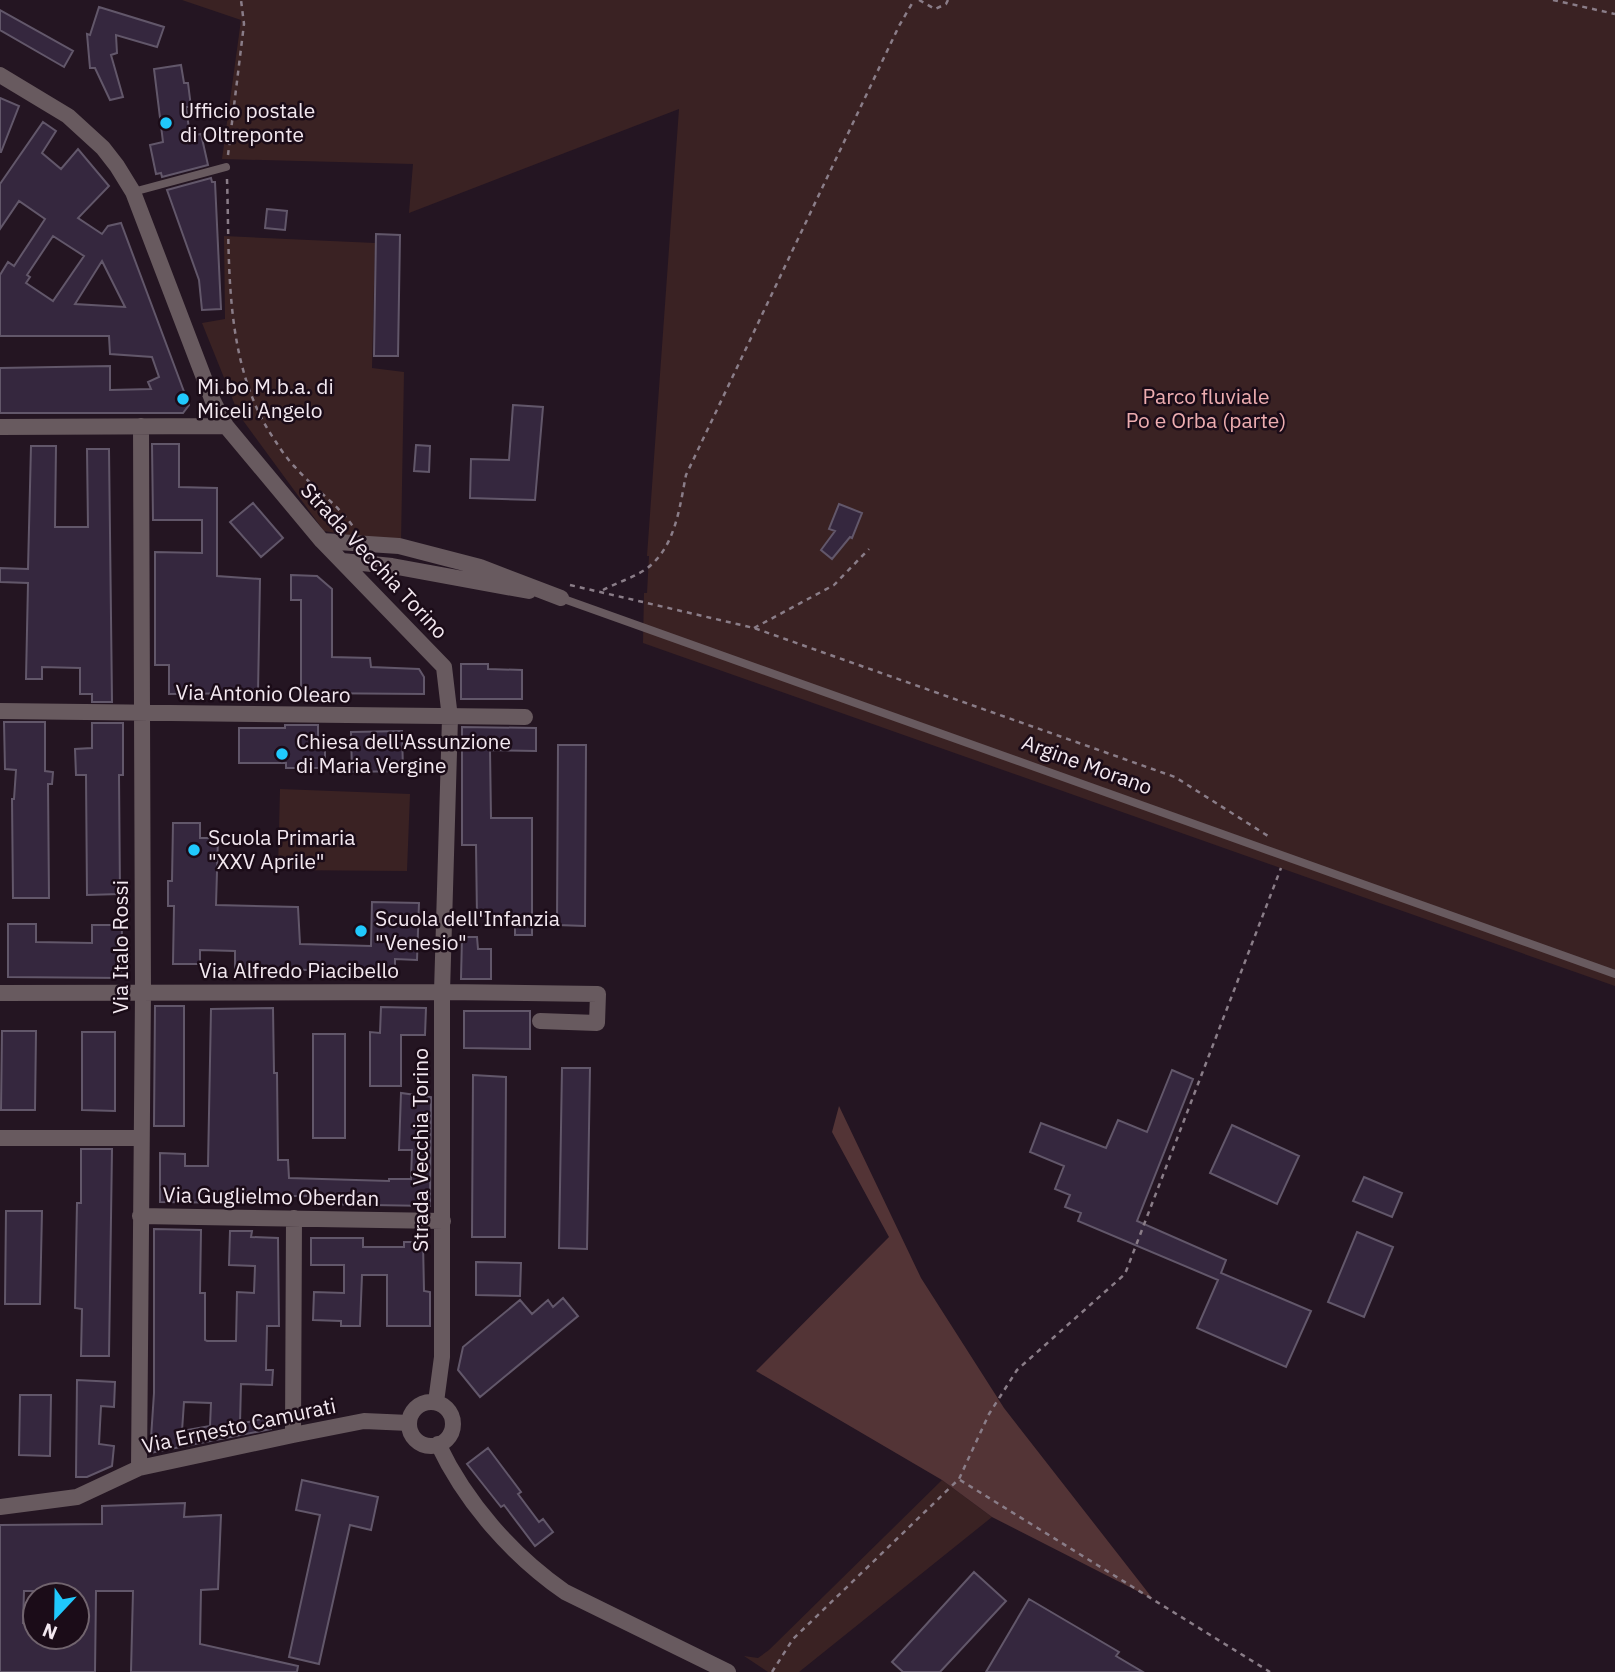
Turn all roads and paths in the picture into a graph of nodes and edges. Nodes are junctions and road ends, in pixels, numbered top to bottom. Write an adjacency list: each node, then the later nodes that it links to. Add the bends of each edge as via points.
1 (241, 0): 10 (path, via 244,24)
2 (914, 0): 19 (path, via 686,475 676,524 666,546 651,565)
3 (919, 0): 4 (path, via 935,9)
4 (948, 0)
5 (1553, 0): 6 (path)
6 (1615, 14)
7 (0, 75): 9 (street, Strada Vecchia Torino)
8 (0, 83): 9 (street)
9 (19, 86): 11 (street, Strada Vecchia Torino, via 68,116 103,148)
10 (226, 167): 11 (lane); 16 (path, via 230,281 236,340 248,390 273,439 294,467 344,513)
11 (132, 192): 13 (street, Strada Vecchia Torino)
12 (141, 426): 13 (street); 14 (street); 23 (street, Via Italo Rossi)
13 (226, 426): 15 (street, Strada Vecchia Torino)
14 (0, 427)
15 (322, 541): 16 (street, Argine Morano); 18 (street, Strada Vecchia Torino)
16 (363, 542): 20 (street, Argine Morano, via 399,546)
17 (869, 549): 21 (path, via 834,585)
18 (342, 561): 20 (street, Argine Morano, via 509,589); 25 (street, Strada Vecchia Torino, via 444,667)
19 (601, 591): 20 (path); 21 (path)
20 (559, 592): 26 (lane, Argine Morano)
21 (754, 628): 26 (path, via 1175,776 1266,833)
22 (0, 711): 23 (street, Via Antonio Olearo)
23 (142, 712): 25 (street, Via Antonio Olearo); 30 (street, Via Italo Rossi)
24 (525, 717): 25 (street, Via Antonio Olearo)
25 (450, 718): 28 (street, Strada Vecchia Torino)
26 (1285, 858): 27 (lane, Argine Morano); 42 (path, via 1125,1274 1017,1370 989,1414)
27 (1615, 974)
28 (442, 992): 30 (street, Via Alfredo Piacibello); 31 (street, Via Alfredo Piacibello, via 598,994 597,1023); 36 (street, Strada Vecchia Torino)
29 (0, 993): 30 (street, Via Alfredo Piacibello)
30 (143, 993): 33 (street, Via Italo Rossi)
31 (540, 1021)
32 (0, 1138): 33 (street)
33 (141, 1138): 34 (street, Via Italo Rossi)
34 (140, 1216): 35 (street, Via Guglielmo Oberdan); 41 (street, Via Italo Rossi)
35 (294, 1219): 36 (street, Via Guglielmo Oberdan); 39 (street)
36 (443, 1221): 37 (street, Strada Vecchia Torino, via 442,1357)
37 (436, 1402): 38 (street, via 417,1406); 40 (street, via 447,1410 452,1422 449,1435)
38 (409, 1423): 39 (street, Via Ernesto Camurati, via 364,1421); 40 (street, via 418,1441)
39 (293, 1435): 41 (street, Via Ernesto Camurati)
40 (438, 1444): 44 (street, via 451,1472 491,1524 541,1576)
41 (139, 1468): 43 (street, Via Ernesto Camurati, via 77,1497)
42 (959, 1479): 45 (path, via 793,1639); 46 (path)
43 (0, 1507)
44 (727, 1672)
45 (772, 1672)
46 (1270, 1672)

